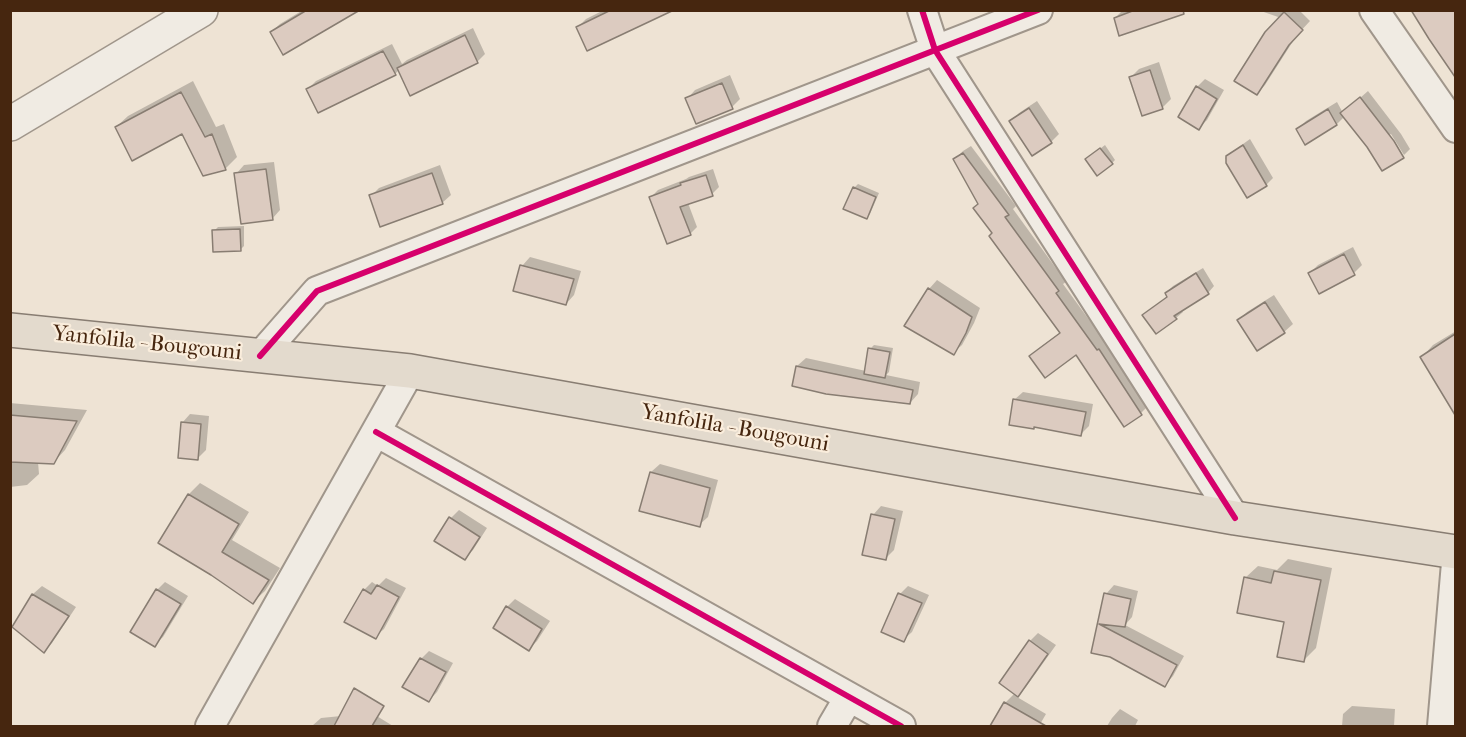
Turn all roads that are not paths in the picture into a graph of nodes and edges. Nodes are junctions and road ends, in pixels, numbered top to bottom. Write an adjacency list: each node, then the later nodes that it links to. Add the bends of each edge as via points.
1 (201, 10): 6 (street)
2 (922, 10): 5 (street)
3 (1038, 10): 5 (street)
4 (1374, 10): 7 (street)
5 (935, 50): 9 (street, via 317,291); 12 (street)
6 (10, 124)
7 (1455, 128)
8 (10, 330): 9 (main road, Yanfolila - Bougouni)
9 (260, 356): 10 (main road, Yanfolila - Bougouni)
10 (410, 371): 11 (street); 12 (main road, Yanfolila - Bougouni)
11 (376, 432): 15 (street); 16 (street)
12 (1235, 518): 13 (main road, Yanfolila - Bougouni)
13 (1455, 552)
14 (1455, 563): 19 (street)
15 (849, 697): 17 (street); 18 (street)
16 (210, 726)
17 (832, 726)
18 (901, 726)
19 (1442, 726)

